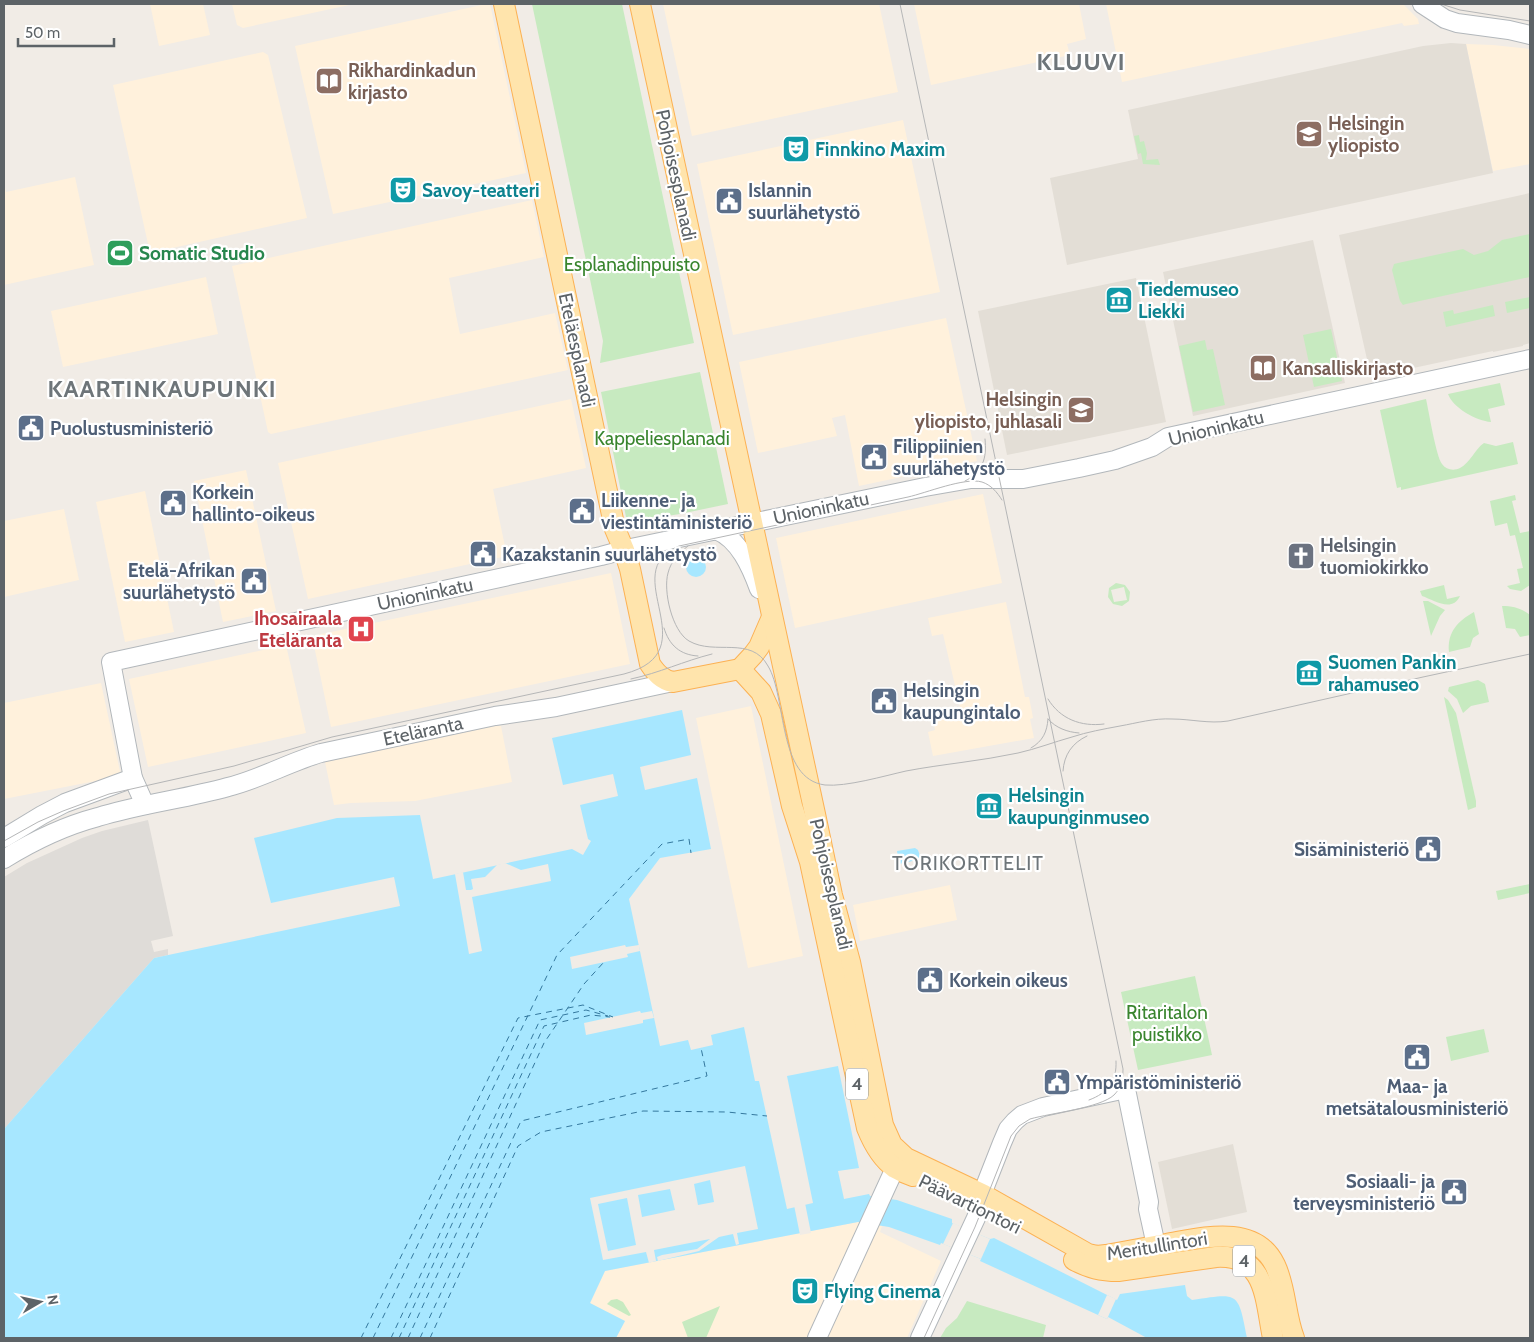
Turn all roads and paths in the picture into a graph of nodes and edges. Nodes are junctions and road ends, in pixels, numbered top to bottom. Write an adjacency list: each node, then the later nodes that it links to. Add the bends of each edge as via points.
1 (504, 4): 8 (main road, Eteläesplanadi, via 615,529)
2 (640, 4): 6 (main road, Pohjoisesplanadi)
3 (1422, 4): 4 (main road, via 1457,23)
4 (1530, 35)
5 (1530, 360): 6 (main road, Unioninkatu, via 1168,437 1152,447 1097,464 1023,479 968,479)
6 (752, 522): 7 (main road, Unioninkatu); 9 (main road, Pohjoisesplanadi)
7 (716, 530): 8 (main road, Unioninkatu); 9 (main road, Pohjoisesplanadi, via 744,556)
8 (624, 550): 11 (main road, Eteläesplanadi, via 650,664 659,676); 12 (main road, Unioninkatu, via 110,662)
9 (772, 613): 10 (main road, via 759,647); 16 (main road, Pohjoisesplanadi, via 883,1125)
10 (740, 669): 11 (main road, Eteläranta); 16 (main road, Pohjoisesplanadi / 4, via 761,692 771,714 792,806 810,862 867,1128 885,1159)
11 (673, 682): 13 (main road, Eteläranta, via 322,753 237,785)
12 (133, 778): 13 (main road); 14 (main road, via 52,809)
13 (145, 805): 15 (main road, Eteläranta, via 98,816 54,833)
14 (4, 838)
15 (4, 859)
16 (898, 1161): 17 (main road, Päävartiontori, via 917,1164); 20 (main road)
17 (981, 1201): 18 (main road, Päävartiontori); 19 (main road, via 1002,1143 1011,1125 1022,1115 1043,1107 1126,1090); 21 (main road)
18 (1045, 1237): 19 (main road, Meritullintori, via 1097,1256)
19 (1158, 1255): 22 (main road, Meritullintori / 4, via 1224,1256 1244,1261 1261,1281); 23 (main road, Meritullintori / 4, via 1224,1236 1239,1237 1262,1246 1281,1279)
20 (818, 1338)
21 (920, 1338)
22 (1273, 1338)
23 (1294, 1338)

